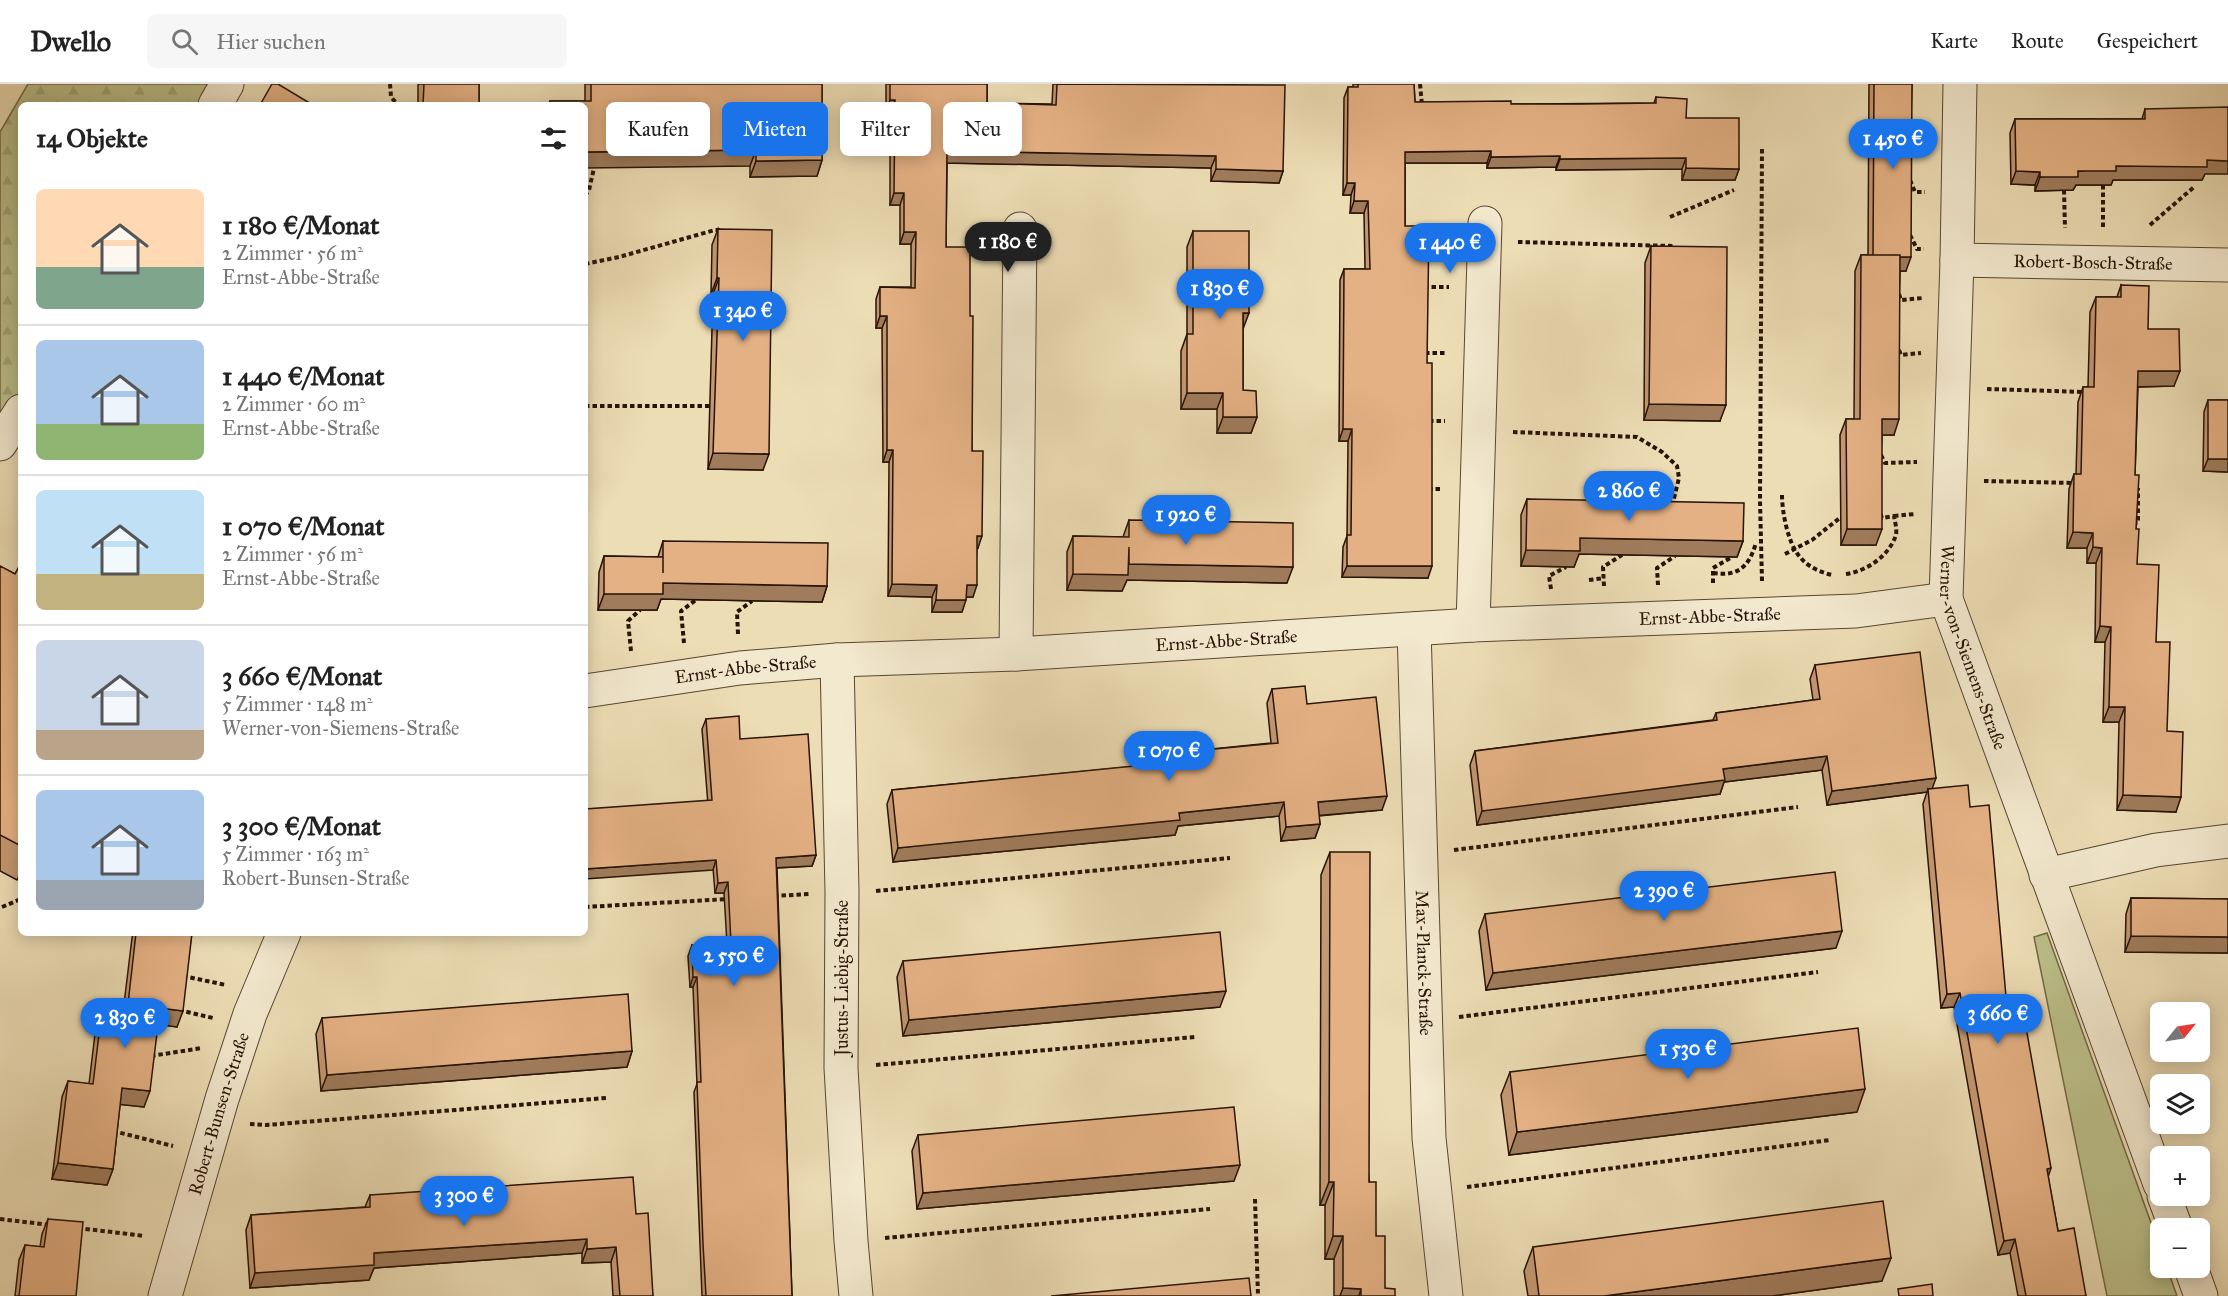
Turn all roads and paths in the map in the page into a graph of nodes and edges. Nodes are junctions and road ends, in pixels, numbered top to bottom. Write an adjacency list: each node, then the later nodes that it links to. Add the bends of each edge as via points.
1 (227, 84): 5 (street)
2 (390, 84): 6 (path)
3 (1420, 84): 7 (path)
4 (1959, 84): 20 (street, Werner-von-Siemens-Straße)
5 (217, 102)
6 (395, 102)
7 (1422, 106)
8 (1762, 147): 49 (path)
9 (594, 168): 13 (path)
10 (2103, 185): 21 (path)
11 (2194, 188): 15 (path)
12 (1734, 190): 14 (path)
13 (588, 192)
14 (1670, 217)
15 (2150, 225)
16 (1020, 229): 52 (street)
17 (726, 230): 22 (path)
18 (1485, 232): 19 (path); 29 (street)
19 (1673, 246)
20 (1958, 260): 21 (street, Robert-Bosch-Straße); 24 (street, Werner-von-Siemens-Straße)
21 (2103, 262): 23 (street, Robert-Bosch-Straße)
22 (588, 263)
23 (2228, 265)
24 (1953, 388): 25 (path); 32 (street, Werner-von-Siemens-Straße)
25 (2087, 392)
26 (588, 406): 27 (path)
27 (716, 406)
28 (18, 416): 30 (street)
29 (1478, 431): 36 (path, via 1637,436 1677,466 1679,478); 50 (street)
30 (0, 444)
31 (1876, 447): 32 (path, via 1885,463)
32 (1950, 471): 33 (path); 46 (street, Werner-von-Siemens-Straße)
33 (2080, 483)
34 (2139, 483): 39 (path, via 2138,523)
35 (1782, 495): 41 (path, via 1788,533)
36 (1672, 508)
37 (1879, 511): 41 (path, via 1882,518 1894,516 1897,533 1885,554 1870,566 1832,575 1818,571 1798,556)
38 (1841, 517): 41 (path)
39 (2125, 523)
40 (1756, 543): 43 (path, via 1742,570)
41 (1796, 549): 42 (path)
42 (1785, 554)
43 (1713, 573)
44 (1604, 578): 45 (path)
45 (1589, 580)
46 (1946, 599): 49 (street, Ernst-Abbe-Straße, via 1856,611); 61 (street, Werner-von-Siemens-Straße)
47 (696, 600): 54 (path, via 681,611)
48 (640, 610): 55 (path, via 628,621)
49 (1763, 615): 50 (street, Ernst-Abbe-Straße)
50 (1473, 625): 51 (street, Ernst-Abbe-Straße)
51 (1414, 629): 52 (street, Ernst-Abbe-Straße); 59 (street, Max-Planck-Straße)
52 (1016, 654): 53 (street, Ernst-Abbe-Straße)
53 (837, 660): 54 (street, Ernst-Abbe-Straße); 62 (street, Justus-Liebig-Straße)
54 (686, 676): 55 (street, Ernst-Abbe-Straße)
55 (633, 684): 56 (street, Ernst-Abbe-Straße)
56 (588, 691)
57 (1798, 807): 59 (path)
58 (2228, 841): 61 (street, via 2156,850)
59 (1421, 854): 72 (street, Max-Planck-Straße)
60 (1230, 858): 62 (path)
61 (2046, 875): 82 (street, Werner-von-Siemens-Straße)
62 (842, 892): 63 (path); 76 (street, Justus-Liebig-Straße)
63 (766, 896)
64 (732, 898): 67 (path)
65 (18, 900): 66 (path)
66 (2, 907)
67 (588, 908)
68 (283, 936): 71 (street, Robert-Bunsen-Straße)
69 (1818, 972): 72 (path)
70 (183, 975): 71 (path)
71 (259, 992): 74 (street, Robert-Bunsen-Straße)
72 (1425, 1021): 83 (street, Max-Planck-Straße)
73 (1195, 1037): 76 (path)
74 (239, 1047): 75 (path, via 192,1048); 78 (street, Robert-Bunsen-Straße)
75 (150, 1056)
76 (841, 1068): 90 (street, Justus-Liebig-Straße)
77 (606, 1098): 78 (path, via 266,1125)
78 (215, 1123): 81 (street, Robert-Bunsen-Straße)
79 (113, 1131): 81 (path)
80 (1830, 1140): 83 (path)
81 (206, 1154): 89 (street, Robert-Bunsen-Straße)
82 (2150, 1157)
83 (1434, 1190): 95 (street, Max-Planck-Straße)
84 (1255, 1199): 94 (path)
85 (1210, 1209): 90 (path)
86 (0, 1219): 87 (path)
87 (56, 1226)
88 (68, 1227): 89 (path)
89 (180, 1240): 92 (street, Robert-Bunsen-Straße)
90 (851, 1241): 93 (street, Justus-Liebig-Straße)
91 (2195, 1278): 96 (street)
92 (165, 1296)
93 (856, 1296)
94 (1258, 1296)
95 (1446, 1296)
96 (2201, 1296)

